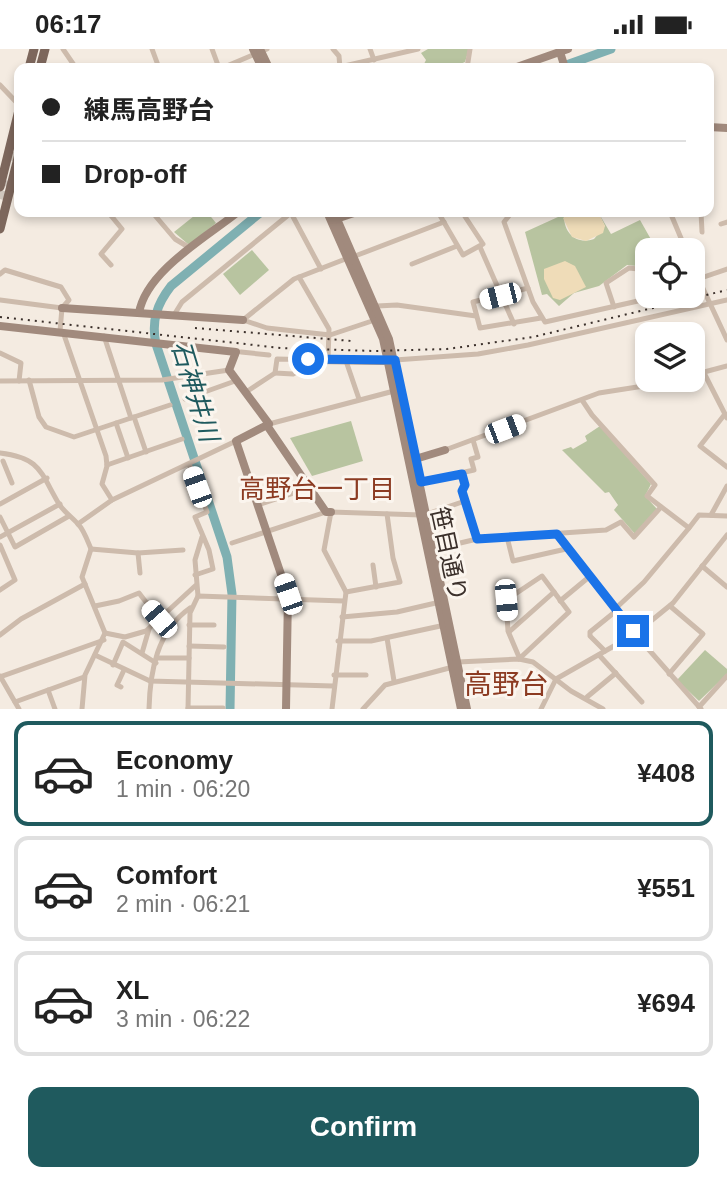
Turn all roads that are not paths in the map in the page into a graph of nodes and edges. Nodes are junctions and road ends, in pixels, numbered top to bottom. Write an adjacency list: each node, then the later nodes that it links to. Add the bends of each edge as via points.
1 (370, 49): 5 (street)
2 (418, 49): 5 (street)
3 (260, 51): 6 (street)
4 (562, 52): 8 (street)
5 (374, 60): 7 (street)
6 (232, 63)
7 (361, 63)
8 (529, 63)
9 (0, 85): 10 (street)
10 (14, 101)
11 (14, 141): 12 (main road)
12 (9, 175): 13 (main road); 26 (main road)
13 (0, 187)
14 (112, 217): 34 (street, via 122,229 101,254)
15 (156, 217): 31 (street)
16 (232, 217): 31 (street)
17 (286, 217): 52 (street)
18 (295, 217): 35 (street)
19 (334, 217): 32 (street, 笹目通り)
20 (441, 217): 25 (street)
21 (465, 217): 30 (street, via 483,244)
22 (508, 217): 41 (street, via 504,222)
23 (672, 217): 28 (street)
24 (701, 217): 27 (street)
25 (444, 222): 29 (street); 32 (street)
26 (0, 229)
27 (702, 232)
28 (681, 238)
29 (457, 246): 30 (street, via 462,255); 33 (street)
30 (480, 247): 43 (street)
31 (191, 249): 51 (street, via 153,281)
32 (351, 257): 35 (street); 48 (street, 笹目通り); 55 (street, 笹目通り)
33 (412, 264)
34 (111, 265)
35 (321, 269): 40 (street)
36 (635, 269): 49 (street, via 606,283)
37 (727, 269): 38 (street)
38 (705, 272)
39 (0, 274): 50 (street, via 5,270 61,287 69,299)
40 (299, 278): 56 (street); 60 (street)
41 (528, 288): 43 (street); 54 (street)
42 (705, 295): 47 (street)
43 (500, 296): 53 (street, via 473,302); 57 (street)
44 (0, 300): 50 (street)
45 (727, 300): 47 (street)
46 (635, 302): 49 (street)
47 (709, 304): 62 (street); 70 (street, via 516,348)
48 (377, 306): 53 (street); 70 (street, 笹目通り)
49 (614, 307): 54 (street, via 546,323)
50 (62, 308): 51 (street); 59 (street)
51 (139, 313): 52 (street)
52 (169, 315): 56 (street)
53 (476, 316): 57 (street, via 481,329)
54 (541, 318): 57 (street)
55 (376, 319): 60 (street); 70 (street, 笹目通り)
56 (243, 320): 60 (street, via 267,328)
57 (514, 324)
58 (0, 326): 59 (street)
59 (62, 332): 61 (street); 79 (street)
60 (330, 335): 68 (street)
61 (104, 336): 72 (street, via 234,350); 80 (street)
62 (727, 340)
63 (241, 352): 65 (street)
64 (0, 353): 77 (street, via 21,363)
65 (269, 355)
66 (291, 360): 67 (street); 73 (street); 75 (street, via 277,359)
67 (318, 360): 68 (street); 73 (street)
68 (328, 360): 69 (street)
69 (346, 361): 70 (street); 87 (street)
70 (391, 361): 84 (street, 笹目通り); 102 (street, 笹目通り)
71 (727, 366): 74 (street)
72 (229, 370): 80 (street, via 176,379); 81 (street)
73 (297, 371): 75 (street)
74 (705, 371)
75 (275, 373): 85 (street)
76 (705, 375): 91 (street)
77 (19, 380): 78 (street); 82 (street)
78 (29, 380): 79 (street); 94 (street, via 46,427 74,437)
79 (80, 380): 80 (street); 94 (street)
80 (118, 380): 90 (street)
81 (238, 380): 85 (street); 86 (street)
82 (0, 381)
83 (635, 386): 88 (street)
84 (394, 391): 87 (street); 102 (street, 笹目通り)
85 (246, 392): 93 (street)
86 (184, 399)
87 (359, 399): 93 (street)
88 (582, 400): 96 (street); 117 (street, via 655,485 647,496)
89 (170, 405): 90 (street)
90 (132, 417): 92 (street); 99 (street)
91 (726, 417): 105 (street, via 700,446)
92 (116, 423): 94 (street); 101 (street)
93 (269, 426): 97 (street); 110 (street)
94 (97, 429): 104 (street)
95 (182, 439): 99 (street)
96 (473, 440): 98 (street); 106 (street, via 478,457 471,459 474,470)
97 (236, 441): 103 (street); 116 (street)
98 (445, 450): 102 (street)
99 (146, 451): 101 (street)
100 (1, 458): 107 (street, via 30,460); 109 (street)
101 (128, 458): 104 (street)
102 (412, 460): 108 (street, 笹目通り); 120 (street, 笹目通り)
103 (189, 463): 112 (street); 132 (street, via 207,512 195,517)
104 (107, 465): 112 (street, via 102,484)
105 (727, 467)
106 (462, 474): 108 (street); 113 (street)
107 (47, 478): 114 (street); 115 (street)
108 (421, 482): 120 (street, 笹目通り)
109 (12, 483)
110 (307, 484): 116 (street); 118 (street)
111 (727, 486): 121 (street)
112 (112, 500): 125 (street)
113 (465, 501): 120 (street); 134 (street)
114 (0, 504)
115 (60, 505): 122 (street); 128 (street)
116 (258, 505): 127 (street)
117 (660, 507): 126 (street); 129 (street, via 635,537 621,522 606,530)
118 (328, 512): 119 (street); 127 (street); 152 (street, via 324,550)
119 (387, 514): 120 (street); 149 (street, via 400,583)
120 (424, 514): 140 (street, 笹目通り); 158 (street, 笹目通り)
121 (711, 515): 123 (street); 126 (street, via 699,515)
122 (69, 516): 125 (street); 128 (street, via 15,547)
123 (727, 516)
124 (0, 517): 128 (street)
125 (78, 524): 138 (street)
126 (688, 528): 162 (street, via 645,582)
127 (267, 531): 135 (street); 155 (street)
128 (7, 533): 131 (street)
129 (557, 534): 133 (street); 137 (street)
130 (727, 535): 143 (street)
131 (0, 537)
132 (202, 537): 145 (street, via 196,548); 145 (street, via 213,569)
133 (508, 537): 134 (street); 137 (street, via 513,561)
134 (477, 539): 140 (street)
135 (232, 543)
136 (0, 545): 151 (street, via 15,580)
137 (566, 548): 146 (street)
138 (91, 549): 141 (street); 147 (street, via 82,573)
139 (183, 549): 141 (street)
140 (435, 549): 184 (street, 笹目通り)
141 (138, 553): 144 (street)
142 (373, 565): 149 (street)
143 (702, 566): 150 (street); 160 (street)
144 (140, 573)
145 (195, 575): 148 (street)
146 (589, 577): 157 (street); 162 (street)
147 (85, 585): 159 (street); 172 (street, via 20,619)
148 (195, 586): 154 (street); 164 (street)
149 (376, 587): 152 (street)
150 (727, 587)
151 (0, 590)
152 (346, 592): 156 (street)
153 (554, 592): 157 (street); 169 (street); 169 (street, via 542,576 513,593 506,600)
154 (198, 596): 155 (street); 161 (street)
155 (288, 599): 156 (street); 198 (street)
156 (344, 601): 163 (street)
157 (560, 601): 182 (street, via 569,612)
158 (440, 603): 163 (street); 167 (street, 笹目通り)
159 (95, 606): 164 (street, via 139,593); 170 (street)
160 (670, 606): 171 (street); 189 (street, via 703,634)
161 (190, 608): 165 (street); 183 (street, via 167,631)
162 (615, 610): 171 (street); 179 (street, via 590,632)
163 (342, 617): 175 (street)
164 (159, 619): 168 (street)
165 (189, 625): 166 (street); 176 (street)
166 (214, 625)
167 (445, 625): 173 (street); 184 (street, 笹目通り)
168 (149, 629): 170 (street, via 125,637); 178 (street)
169 (509, 632): 182 (street)
170 (105, 633): 174 (street)
171 (635, 634): 179 (street); 189 (street)
172 (0, 635)
173 (387, 638): 175 (street); 196 (street)
174 (104, 640): 180 (street); 194 (street)
175 (338, 641): 188 (street)
176 (189, 646): 177 (street); 181 (street)
177 (224, 647)
178 (142, 653): 183 (street); 185 (street, via 123,642)
179 (602, 653): 187 (street); 193 (street)
180 (95, 655): 185 (street); 192 (street)
181 (189, 658): 183 (street); 197 (street)
182 (519, 658): 184 (street); 193 (street, via 539,665)
183 (156, 661): 195 (street)
184 (456, 664): 196 (street); 214 (street, 笹目通り); 215 (street, 笹目通り)
185 (113, 665): 186 (street)
186 (124, 670): 195 (street); 200 (street, via 117,685)
187 (616, 673): 202 (street); 203 (street)
188 (334, 674): 190 (street); 199 (street)
189 (669, 674): 207 (street)
190 (366, 675)
191 (727, 676): 207 (street)
192 (84, 677): 201 (street); 209 (street)
193 (556, 679): 202 (street); 216 (street)
194 (1, 680): 204 (street)
195 (150, 681): 197 (street); 210 (street)
196 (394, 681): 213 (street, via 377,691)
197 (188, 682): 198 (street); 205 (street)
198 (287, 685): 199 (street); 211 (street)
199 (333, 686): 212 (street)
200 (121, 687)
201 (48, 690): 204 (street); 208 (street)
202 (587, 697): 217 (street)
203 (642, 702)
204 (17, 706)
205 (188, 708): 206 (street)
206 (223, 708)
207 (700, 708)
208 (55, 709)
209 (82, 709)
210 (149, 709)
211 (286, 709)
212 (332, 709)
213 (363, 709)
214 (461, 709)
215 (467, 709)
216 (541, 709)
217 (603, 709)

